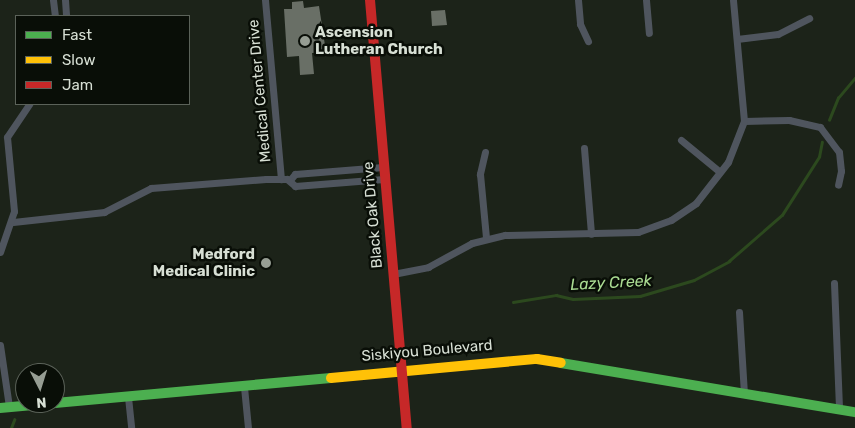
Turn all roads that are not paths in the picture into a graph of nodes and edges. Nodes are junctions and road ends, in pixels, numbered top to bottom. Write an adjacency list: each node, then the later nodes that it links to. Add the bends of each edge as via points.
1 (53, 0): 8 (street)
2 (65, 0): 9 (street)
3 (266, 0): 22 (street, Medical Center Drive)
4 (370, 0): 19 (street, Black Oak Drive)
5 (578, 0): 13 (street, via 580,24)
6 (646, 0): 11 (street)
7 (733, 0): 12 (street)
8 (55, 15)
9 (66, 15)
10 (809, 18): 12 (street, via 778,34)
11 (649, 33)
12 (737, 39): 15 (street)
13 (588, 41)
14 (28, 105): 25 (street, via 7,137)
15 (744, 121): 20 (street, via 737,143); 24 (street, via 790,120 820,127 839,152 841,171)
16 (681, 140): 20 (street)
17 (584, 148): 26 (street)
18 (485, 152): 27 (street, via 480,174)
19 (383, 167): 21 (street, Black Oak Drive); 23 (street, Medical Center Drive, via 295,174)
20 (720, 172): 26 (street, via 696,203 670,220 623,234)
21 (384, 178): 23 (street, Medical Center Drive, via 296,186); 29 (street, Black Oak Drive)
22 (281, 179): 23 (street, Medical Center Drive); 25 (street, Medical Center Drive, via 151,188 104,212)
23 (290, 180)
24 (838, 185)
25 (13, 222): 28 (street)
26 (591, 234): 27 (street, via 520,232)
27 (486, 238): 29 (street, via 428,267)
28 (0, 252)
29 (393, 274): 33 (street, Black Oak Drive)
30 (834, 283): 38 (street)
31 (739, 312): 35 (street)
32 (0, 346): 37 (street)
33 (401, 369): 34 (street, Siskiyou Boulevard); 35 (street, Siskiyou Boulevard, via 537,359); 42 (street, Black Oak Drive)
34 (244, 387): 36 (street, Siskiyou Boulevard); 41 (street)
35 (744, 393): 38 (street, Siskiyou Boulevard)
36 (128, 397): 37 (street, Siskiyou Boulevard); 40 (street)
37 (4, 407)
38 (839, 410): 39 (street, Siskiyou Boulevard)
39 (855, 412)
40 (131, 428)
41 (248, 428)
42 (407, 428)

